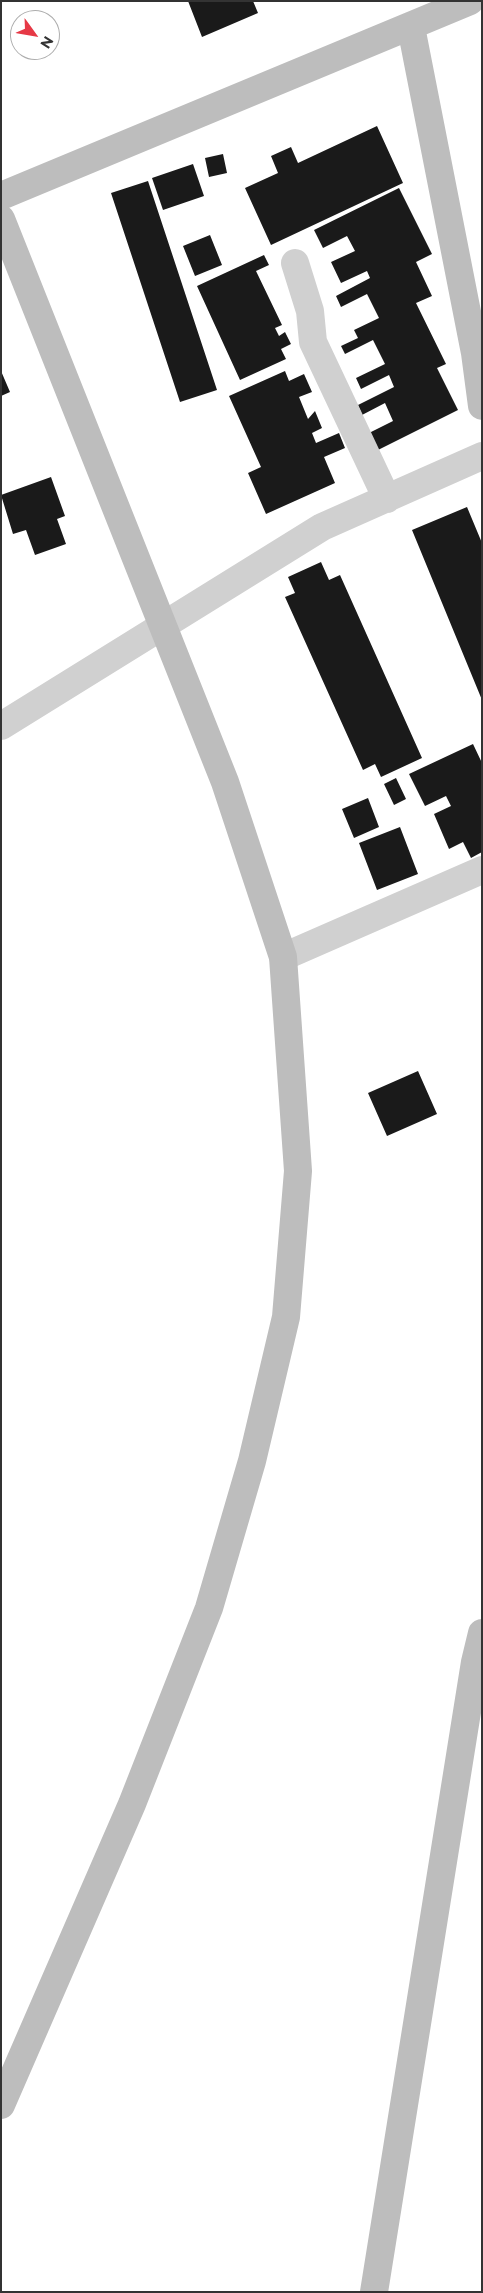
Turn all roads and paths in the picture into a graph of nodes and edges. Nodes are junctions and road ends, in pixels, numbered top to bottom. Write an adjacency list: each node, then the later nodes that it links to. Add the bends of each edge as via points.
1 (470, 1): 2 (street)
2 (411, 27): 3 (street); 6 (street, via 475,353)
3 (4, 190)
4 (1, 219): 9 (street)
5 (296, 263): 8 (street, via 310,311 313,342)
6 (482, 406)
7 (482, 456): 8 (street)
8 (387, 499): 9 (street, via 322,528)
9 (162, 628): 10 (street); 12 (street, via 225,782)
10 (1, 726)
11 (482, 870): 12 (street)
12 (283, 956): 14 (street, via 298,1171 286,1317 252,1461 209,1608 132,1804)
13 (482, 1633): 15 (street)
14 (1, 2105)
15 (374, 2292)

